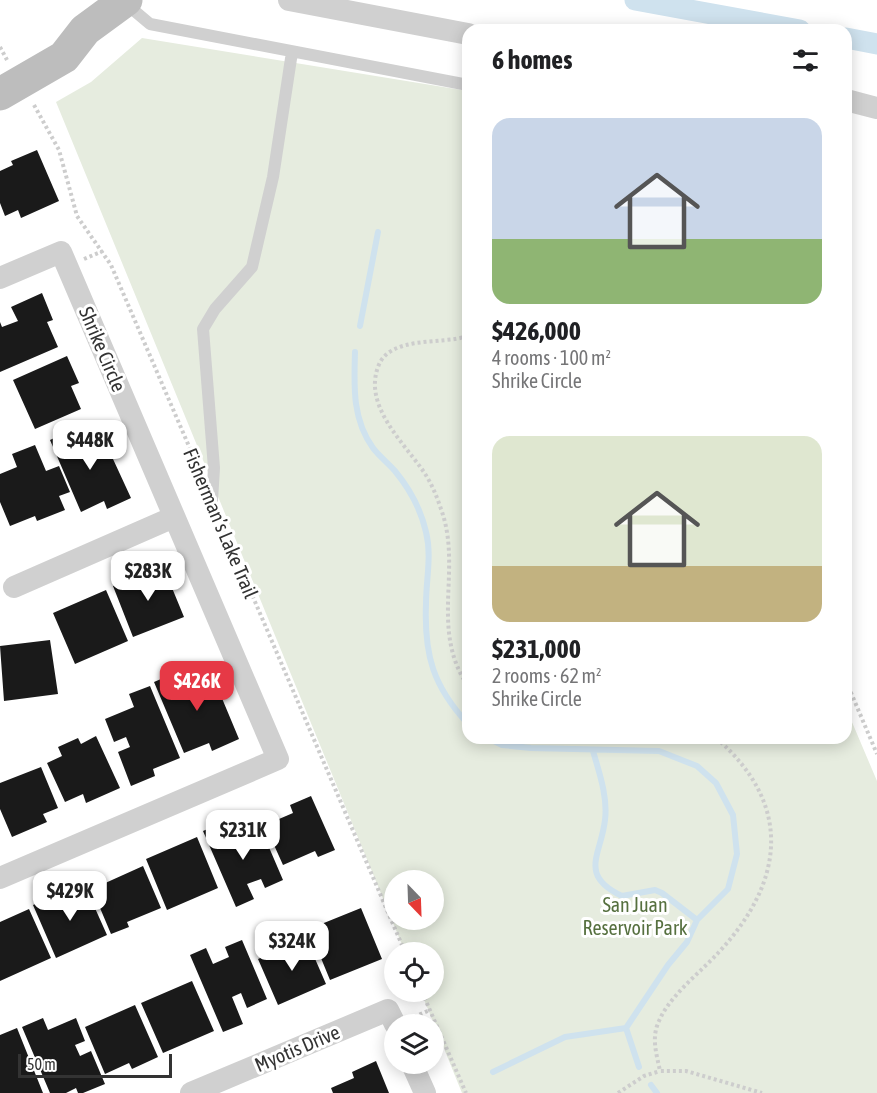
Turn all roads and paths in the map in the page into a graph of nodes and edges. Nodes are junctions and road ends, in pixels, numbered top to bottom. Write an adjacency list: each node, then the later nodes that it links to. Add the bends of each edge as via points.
1 (289, 0): 4 (street)
2 (125, 1): 3 (main road); 5 (lane, via 150,24)
3 (85, 30): 6 (main road, via 51,40); 8 (main road, via 64,57)
4 (462, 33)
5 (292, 52): 7 (lane); 15 (lane, via 273,177 252,267 214,309 203,329 214,468)
6 (0, 70)
7 (462, 84)
8 (15, 97): 11 (path, Fisherman’s Lake Trail, via 59,150 77,216)
9 (852, 102): 10 (street)
10 (877, 108)
11 (103, 251): 12 (path); 15 (path, Fisherman’s Lake Trail)
12 (94, 255)
13 (0, 278): 16 (street, Shrike Circle, via 61,252)
14 (462, 338): 18 (path, via 401,346 388,352 378,366 375,384 387,423 422,470 442,511 450,570 447,632)
15 (212, 501): 23 (path, Fisherman’s Lake Trail)
16 (174, 517): 17 (street); 22 (street, Shrike Circle, via 278,759)
17 (14, 587)
18 (462, 674)
19 (852, 695): 21 (path)
20 (722, 744): 28 (path, via 748,770 762,795 770,822 768,872 744,922 670,1004 657,1025 654,1042)
21 (877, 754)
22 (0, 878)
23 (401, 942)
24 (426, 1002): 25 (path)
25 (430, 1010): 27 (path); 32 (path)
26 (390, 1014): 30 (street, Myotis Drive, via 388,1010)
27 (420, 1014)
28 (660, 1071): 33 (path); 34 (path, via 686,1071)
29 (416, 1074): 31 (street)
30 (191, 1093)
31 (425, 1093)
32 (466, 1093)
33 (618, 1093)
34 (762, 1093)

